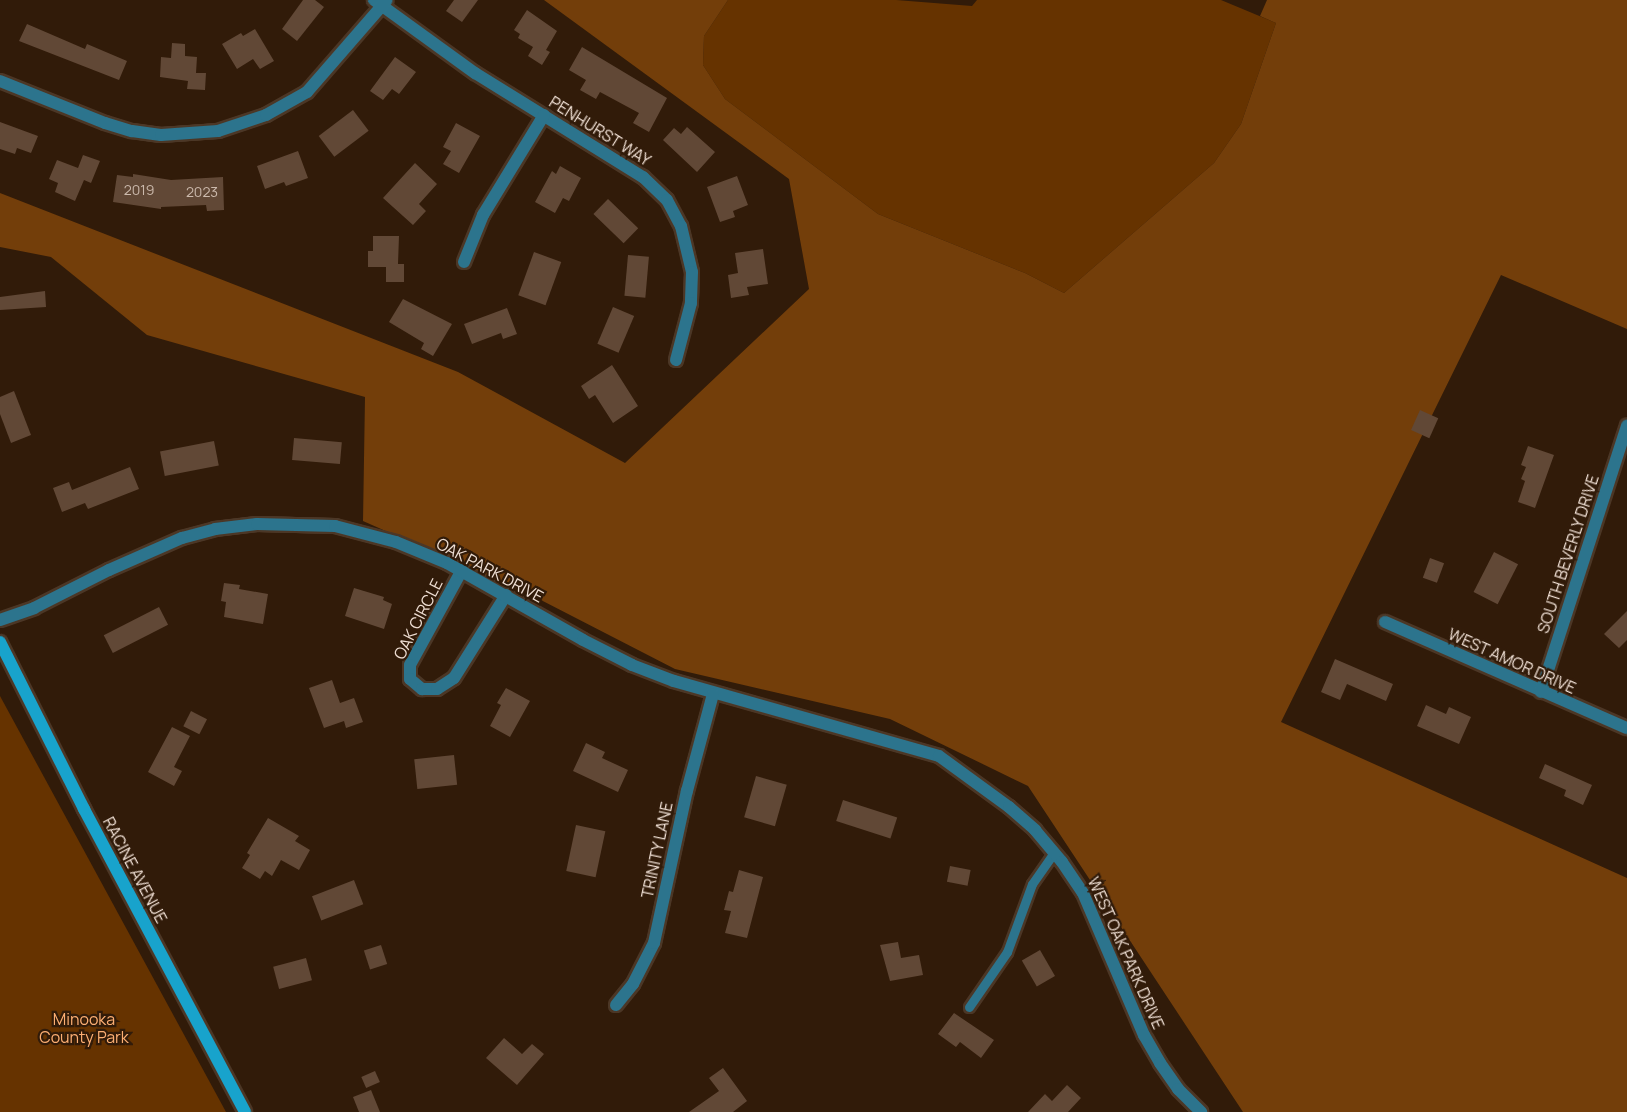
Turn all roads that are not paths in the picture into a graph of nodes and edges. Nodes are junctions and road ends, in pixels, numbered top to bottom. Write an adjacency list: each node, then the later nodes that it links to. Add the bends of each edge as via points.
1 (381, 2): 2 (street, via 307,92 266,115 218,131 161,135 132,130); 3 (street, PENHURST WAY, via 475,73)
2 (0, 81)
3 (544, 115): 4 (street, via 483,215); 5 (street, PENHURST WAY, via 650,182 668,200 681,226 693,287)
4 (464, 262)
5 (676, 360)
6 (1627, 426): 12 (street, SOUTH BEVERLY DRIVE)
7 (462, 570): 8 (street, OAK PARK DRIVE); 8 (street, OAK CIRCLE, via 410,665 410,679 422,689 437,689 454,678); 9 (street, OAK PARK DRIVE, via 364,532 335,526 257,524 182,538 34,608)
8 (506, 595): 13 (street, OAK PARK DRIVE, via 633,665)
9 (0, 620)
10 (1385, 622): 12 (street, WEST AMOR DRIVE)
11 (0, 642): 19 (main road, RACINE AVENUE)
12 (1541, 692): 14 (street, WEST AMOR DRIVE)
13 (713, 694): 15 (street, OAK PARK DRIVE); 17 (street, TRINITY LANE, via 654,943 633,984)
14 (1627, 728)
15 (926, 752): 16 (street, WEST OAK PARK DRIVE, via 963,771 1010,807)
16 (1054, 853): 18 (lane, via 1032,884 1008,952); 20 (street, WEST OAK PARK DRIVE, via 1083,893 1160,1064)
17 (616, 1005)
18 (969, 1007)
19 (245, 1112)
20 (1201, 1112)

